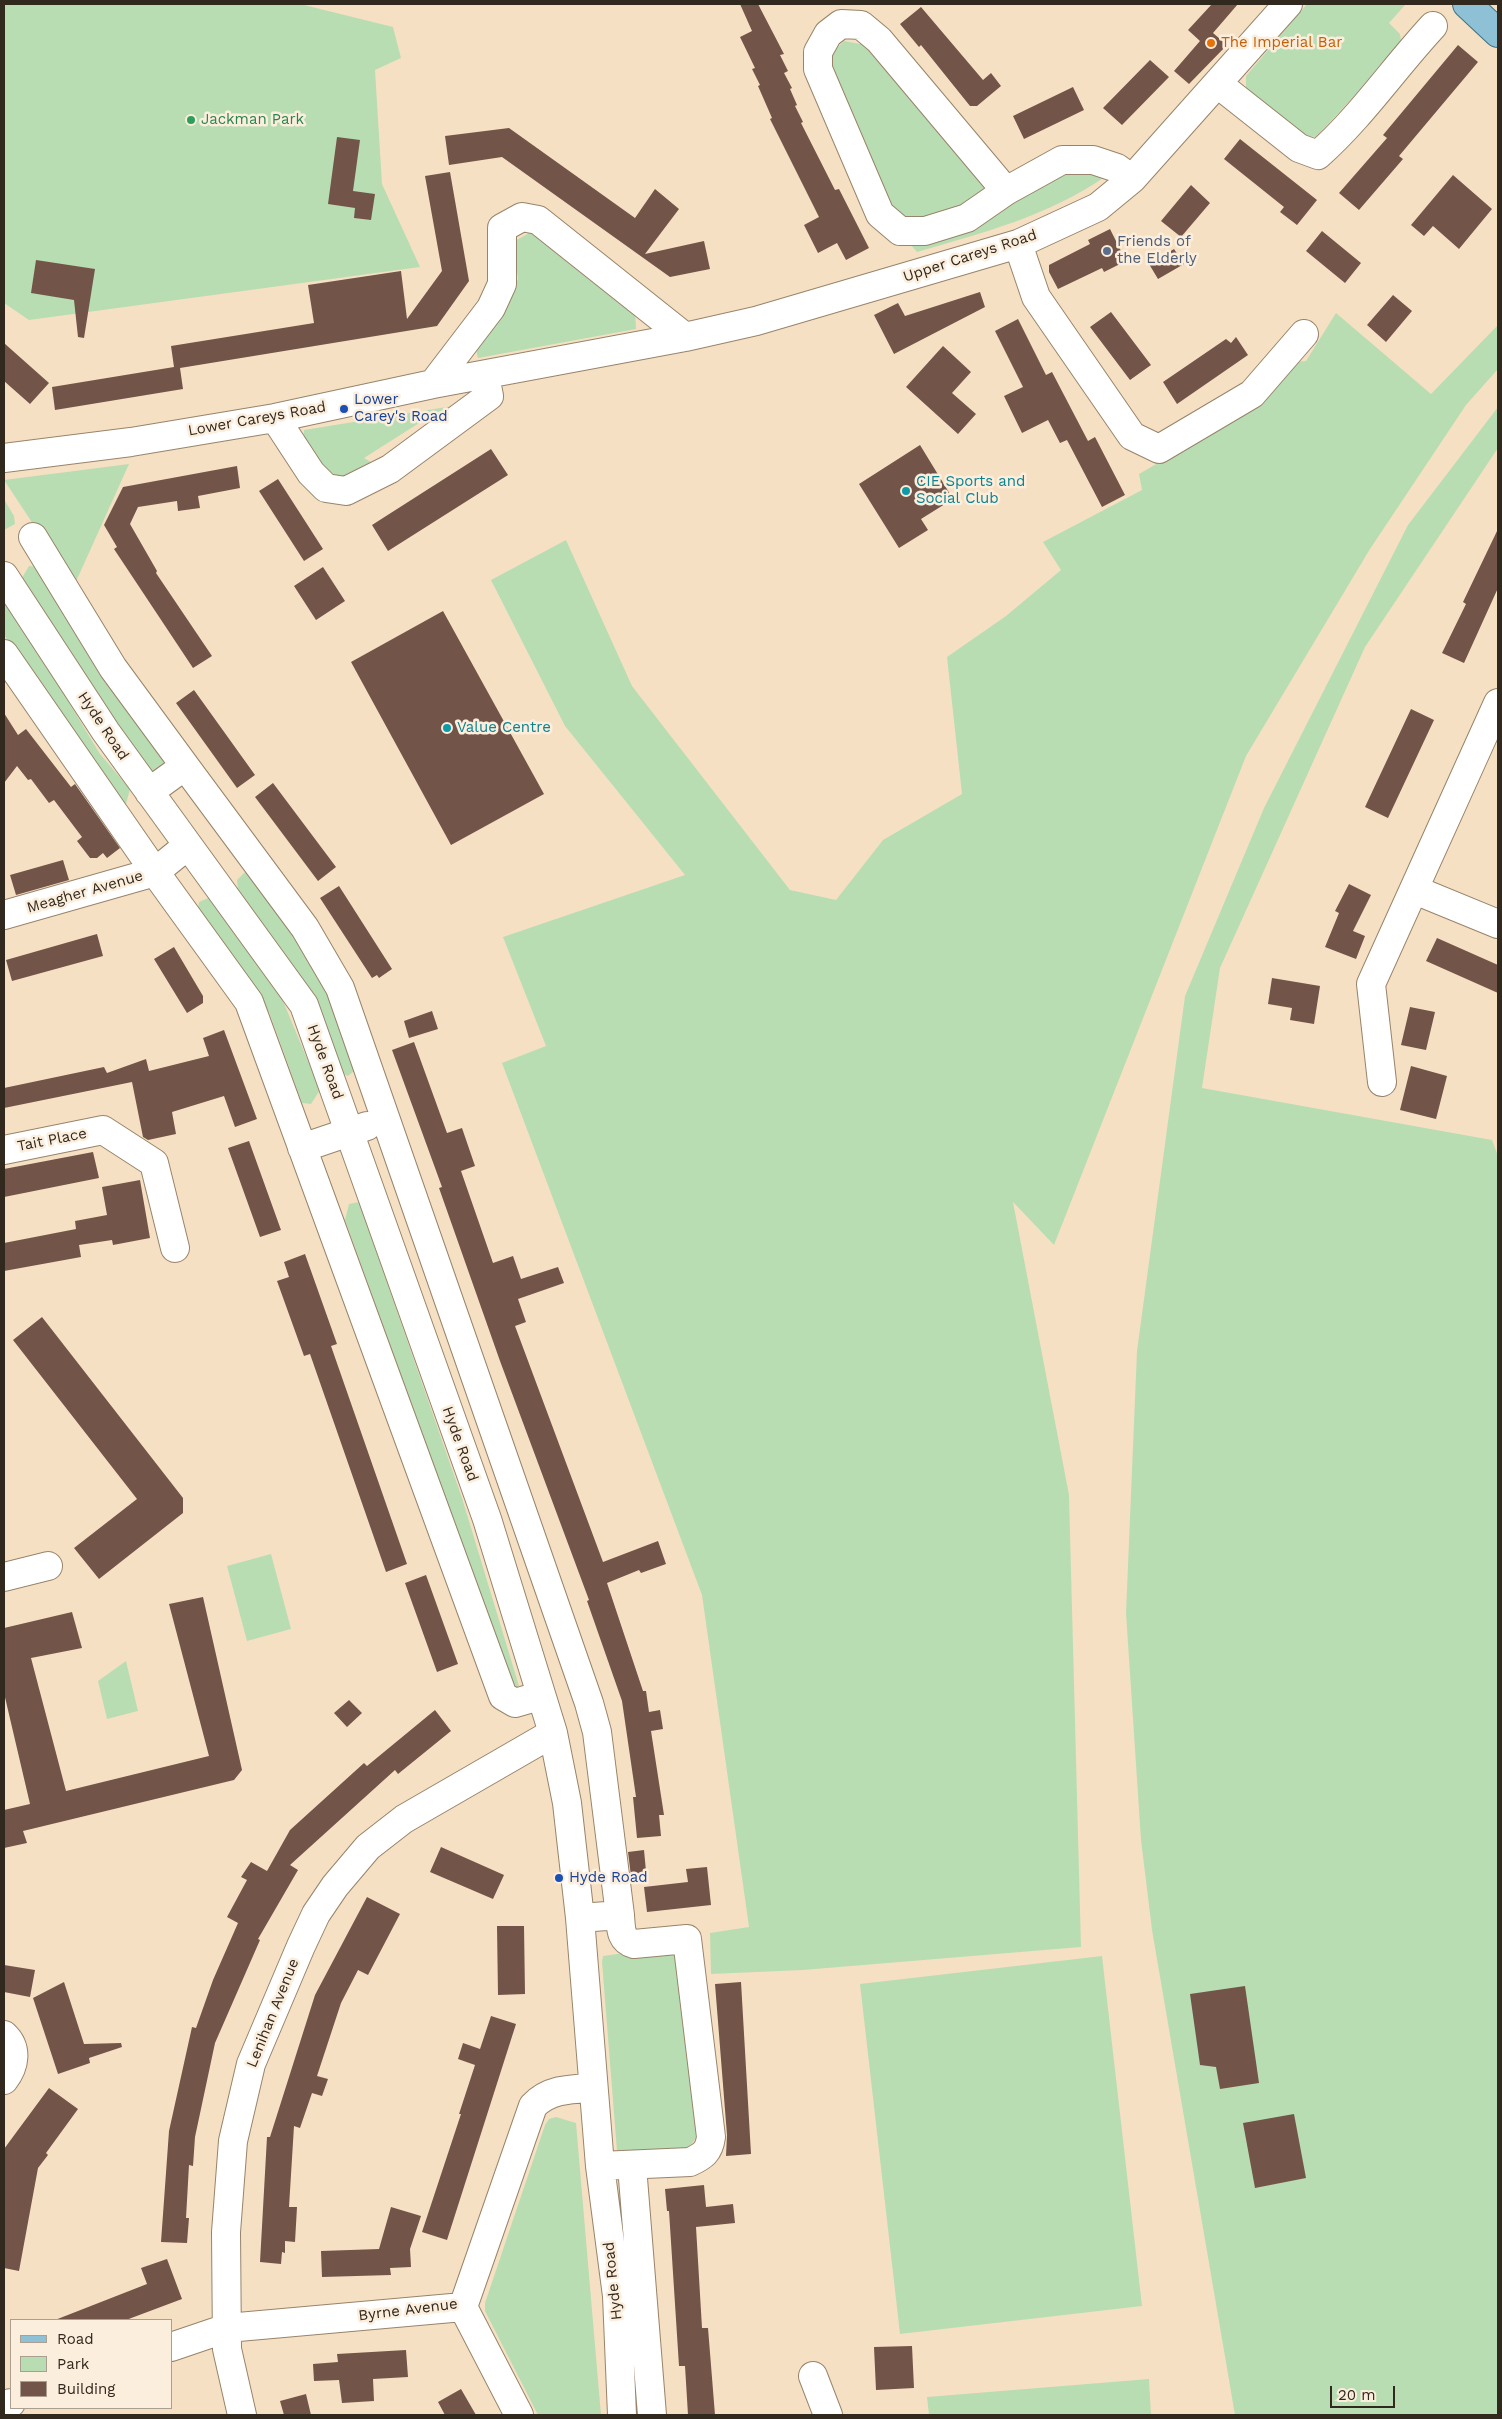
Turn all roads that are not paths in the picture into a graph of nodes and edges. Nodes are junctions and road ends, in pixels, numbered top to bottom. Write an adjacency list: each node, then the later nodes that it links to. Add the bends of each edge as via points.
1 (1288, 4): 5 (street, Upper Careys Road)
2 (1467, 4): 4 (main road)
3 (1433, 26): 5 (street, via 1341,135 1318,155 1299,148)
4 (1498, 33)
5 (1218, 84): 6 (street, Upper Careys Road)
6 (1132, 179): 7 (street, via 1117,168 1093,160 1062,160); 8 (street, Upper Careys Road, via 1098,207)
7 (1006, 191): 7 (street, via 967,218 925,231 900,231 880,214 818,69 818,52 828,34 841,24 861,25 879,40)
8 (1018, 244): 9 (street, via 1036,296 1126,428 1132,436 1159,449 1252,394); 10 (street, Upper Careys Road, via 756,321)
9 (1304, 334)
10 (685, 337): 11 (street, Lower Careys Road); 12 (street, via 538,220 522,217 502,228 502,284 491,308)
11 (485, 376): 12 (street, Lower Careys Road); 13 (street, via 489,396 390,470 346,491 326,488)
12 (433, 384): 13 (street, Lower Careys Road)
13 (275, 418): 14 (street, Lower Careys Road, via 131,442)
14 (4, 458)
15 (33, 537): 19 (street, via 113,668)
16 (4, 576): 20 (street, Hyde Road)
17 (4, 654): 23 (street)
18 (1498, 703): 25 (street)
19 (184, 766): 20 (street); 22 (street)
20 (149, 792): 21 (street, Hyde Road)
21 (187, 846): 23 (street, Meagher Avenue); 24 (street, Hyde Road)
22 (245, 848): 24 (street); 29 (street, via 305,928 340,988)
23 (155, 872): 26 (street, Meagher Avenue); 31 (street, via 248,1002)
24 (209, 874): 30 (street, Hyde Road, via 304,1005)
25 (1415, 890): 27 (street); 28 (street, via 1371,984)
26 (4, 915)
27 (1498, 924)
28 (1382, 1082)
29 (386, 1118): 30 (street); 38 (street, via 589,1703 596,1732)
30 (350, 1133): 31 (street); 37 (street, Hyde Road, via 487,1519)
31 (302, 1148): 36 (street, via 503,1696 515,1703)
32 (4, 1150): 33 (street, Tait Place, via 103,1130 154,1162)
33 (175, 1248)
34 (48, 1566): 35 (street)
35 (4, 1577)
36 (529, 1699)
37 (553, 1733): 39 (street, Hyde Road, via 567,1803); 46 (street, Lenihan Avenue, via 404,1819 368,1847 340,1877 316,1914 252,2064 232,2140 226,2232)
38 (620, 1915): 39 (street); 44 (street, via 622,1935 627,1942 687,1939 711,2137 709,2149 690,2162)
39 (580, 1918): 42 (street, Hyde Road)
40 (4, 2035): 41 (street, via 14,2054 10,2072)
41 (4, 2080)
42 (592, 2088): 43 (street, Hyde Road); 45 (street, Byrne Avenue, via 552,2092 533,2106)
43 (600, 2166): 44 (street); 51 (street, Hyde Road, via 617,2296)
44 (632, 2166): 52 (street)
45 (462, 2307): 46 (street, Byrne Avenue); 50 (street)
46 (227, 2328): 47 (street, Byrne Avenue); 49 (street, Lenihan Avenue, via 227,2349)
47 (172, 2347)
48 (813, 2376): 53 (street)
49 (242, 2415)
50 (518, 2415)
51 (622, 2415)
52 (652, 2415)
53 (828, 2415)

